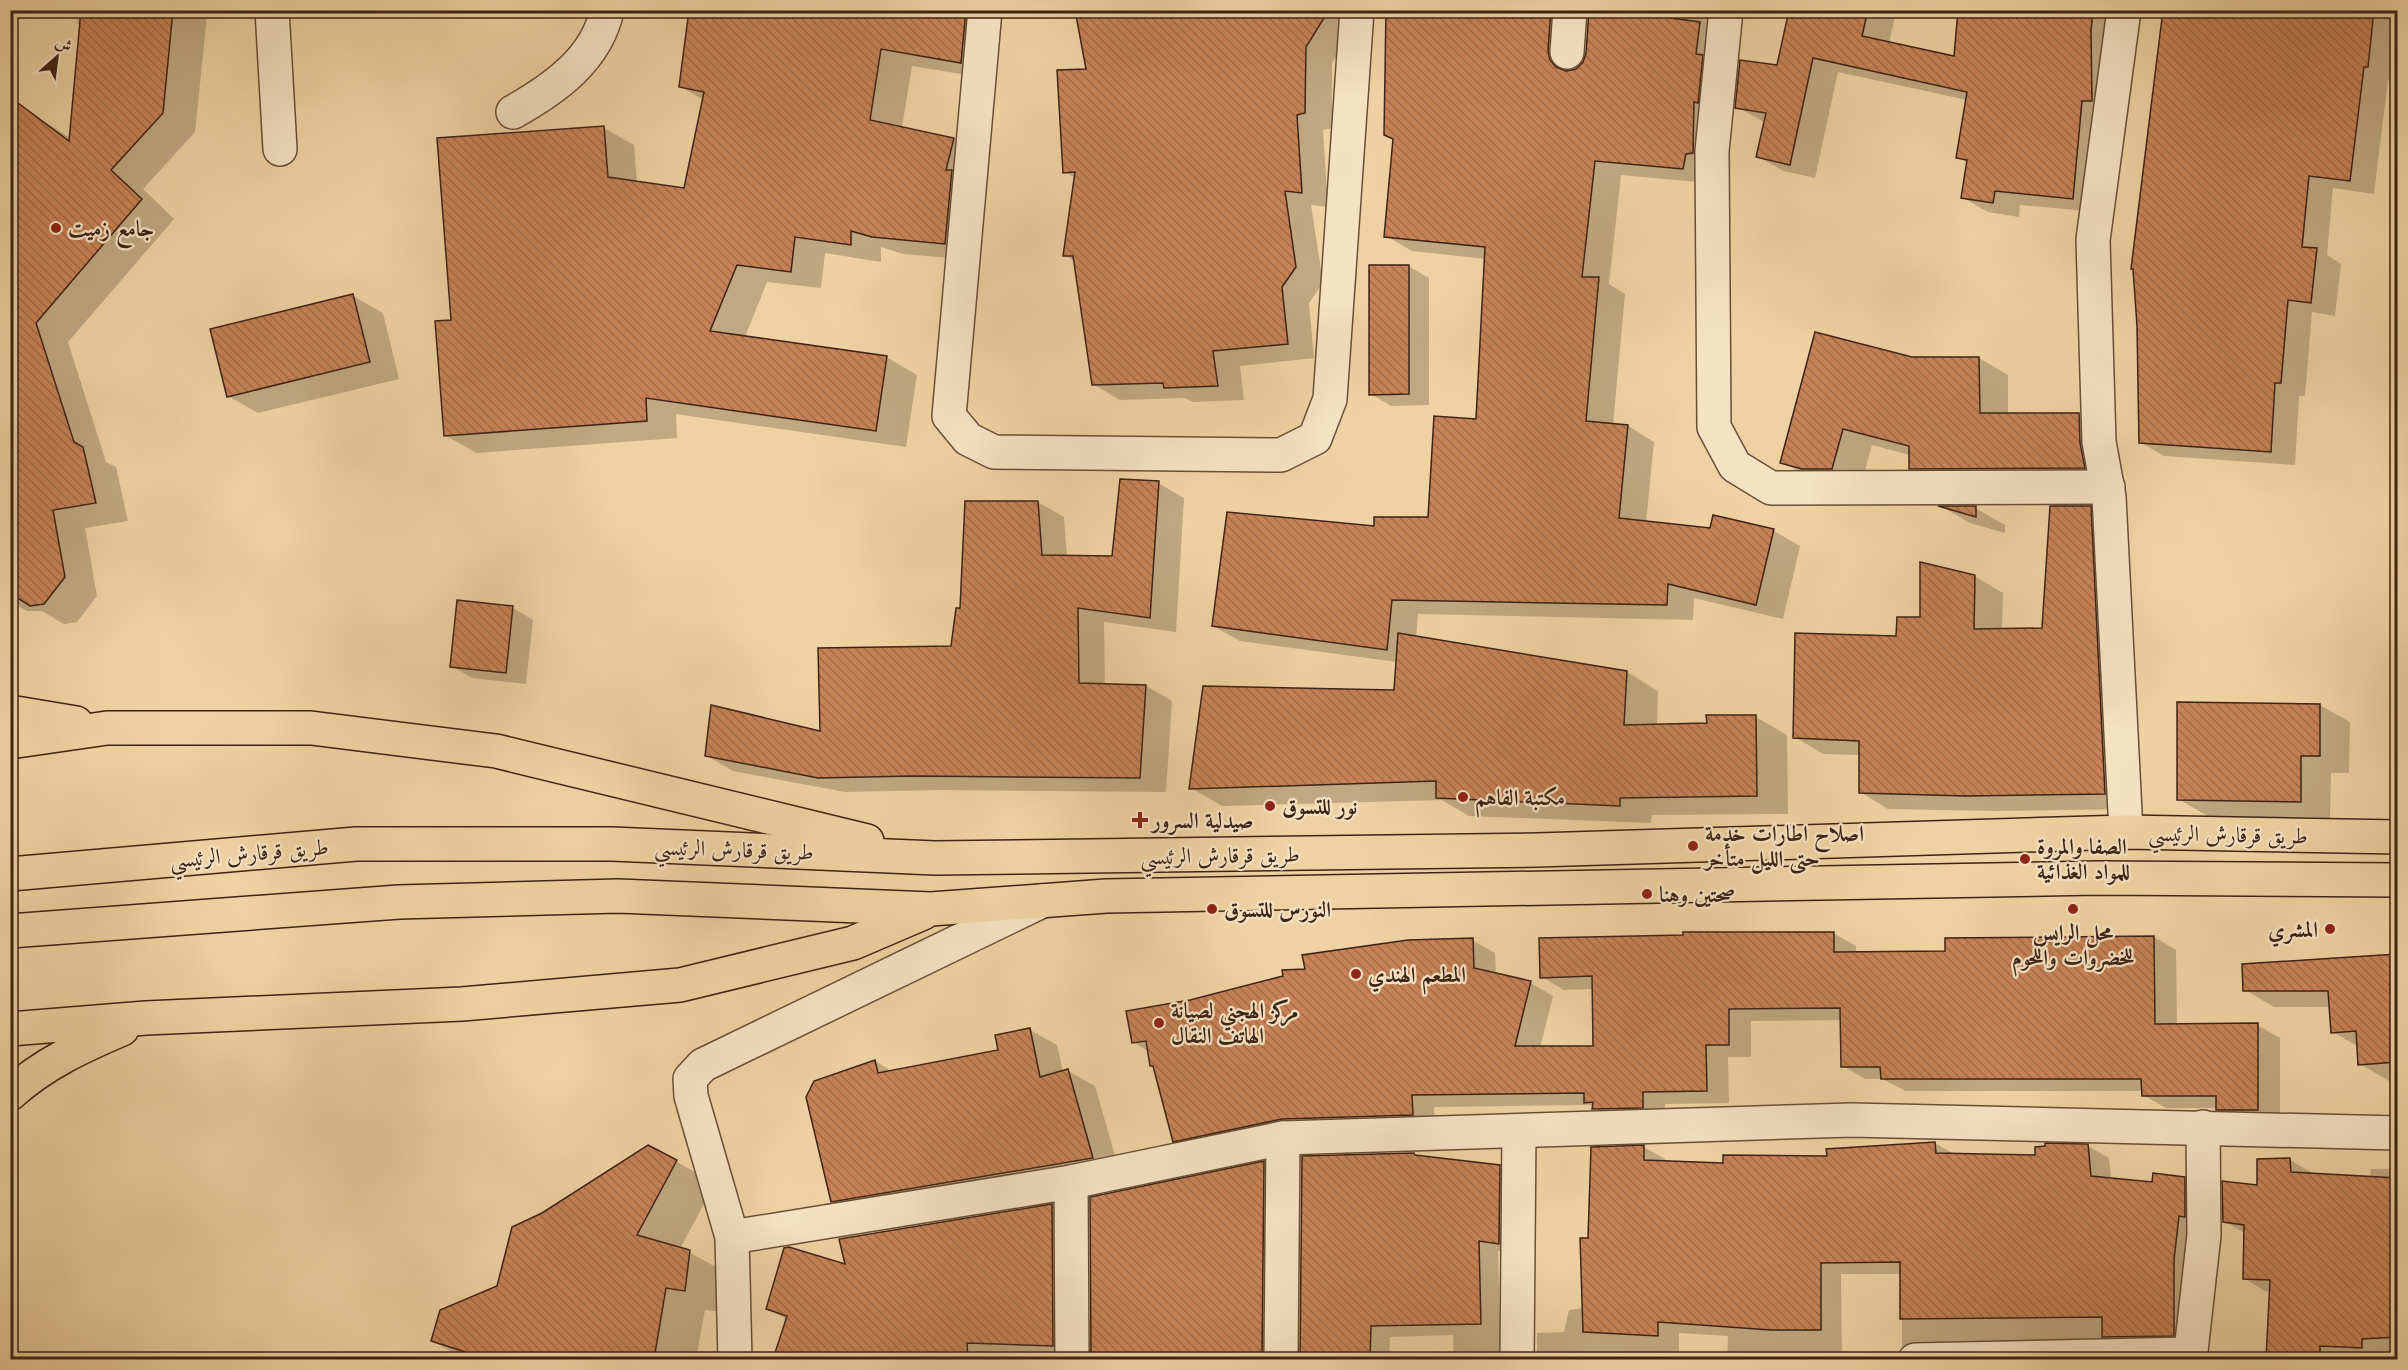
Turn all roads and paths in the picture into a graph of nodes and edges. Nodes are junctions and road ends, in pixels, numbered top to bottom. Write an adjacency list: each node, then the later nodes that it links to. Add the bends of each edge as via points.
1 (272, 10): 10 (street)
2 (607, 10): 9 (street, via 594,45 570,73 545,94)
3 (985, 10): 4 (street, via 949,416 968,439 994,452 1281,455 1315,438 1330,399)
4 (1357, 10)
5 (1570, 10): 8 (street)
6 (1726, 10): 11 (street, via 1712,151 1714,427 1735,466 1771,488)
7 (2124, 10): 11 (street, via 2092,240 2099,442)
8 (1567, 52)
9 (513, 112)
10 (280, 149)
11 (2108, 487): 15 (street)
12 (10, 712): 13 (main road)
13 (107, 728): 14 (main road); 17 (main road, via 311,728 496,751)
14 (10, 742)
15 (2126, 832): 16 (main road, طريق قرقارش الرئيسي); 17 (main road, طريق قرقارش الرئيسي, via 1537,850)
16 (2397, 837)
17 (935, 858): 18 (main road, طريق قرقارش الرئيسي, via 612,844 356,844)
18 (10, 874)
19 (2397, 880): 20 (main road, طريق قرقارش الرئيسي, via 2097,878 1106,896)
20 (1043, 901): 21 (main road, طريق قرقارش الرئيسي); 31 (street, via 703,1065 690,1079 690,1096)
21 (931, 909): 22 (main road, طريق قرقارش الرئيسي, via 618,896 399,902); 23 (main road, via 854,943 680,985 462,1004)
22 (10, 931)
23 (146, 1018): 24 (main road); 25 (main road, via 67,1053)
24 (10, 1029)
25 (10, 1094)
26 (2203, 1127): 27 (street, via 1852,1120); 28 (street); 32 (street, via 2204,1234)
27 (1519, 1131): 29 (street); 36 (street)
28 (2397, 1133)
29 (1283, 1138): 30 (street); 35 (street)
30 (1071, 1182): 31 (street); 34 (street)
31 (732, 1237): 33 (street)
32 (2189, 1357): 37 (street)
33 (735, 1359)
34 (1072, 1359)
35 (1281, 1359)
36 (1517, 1359)
37 (1915, 1359)

